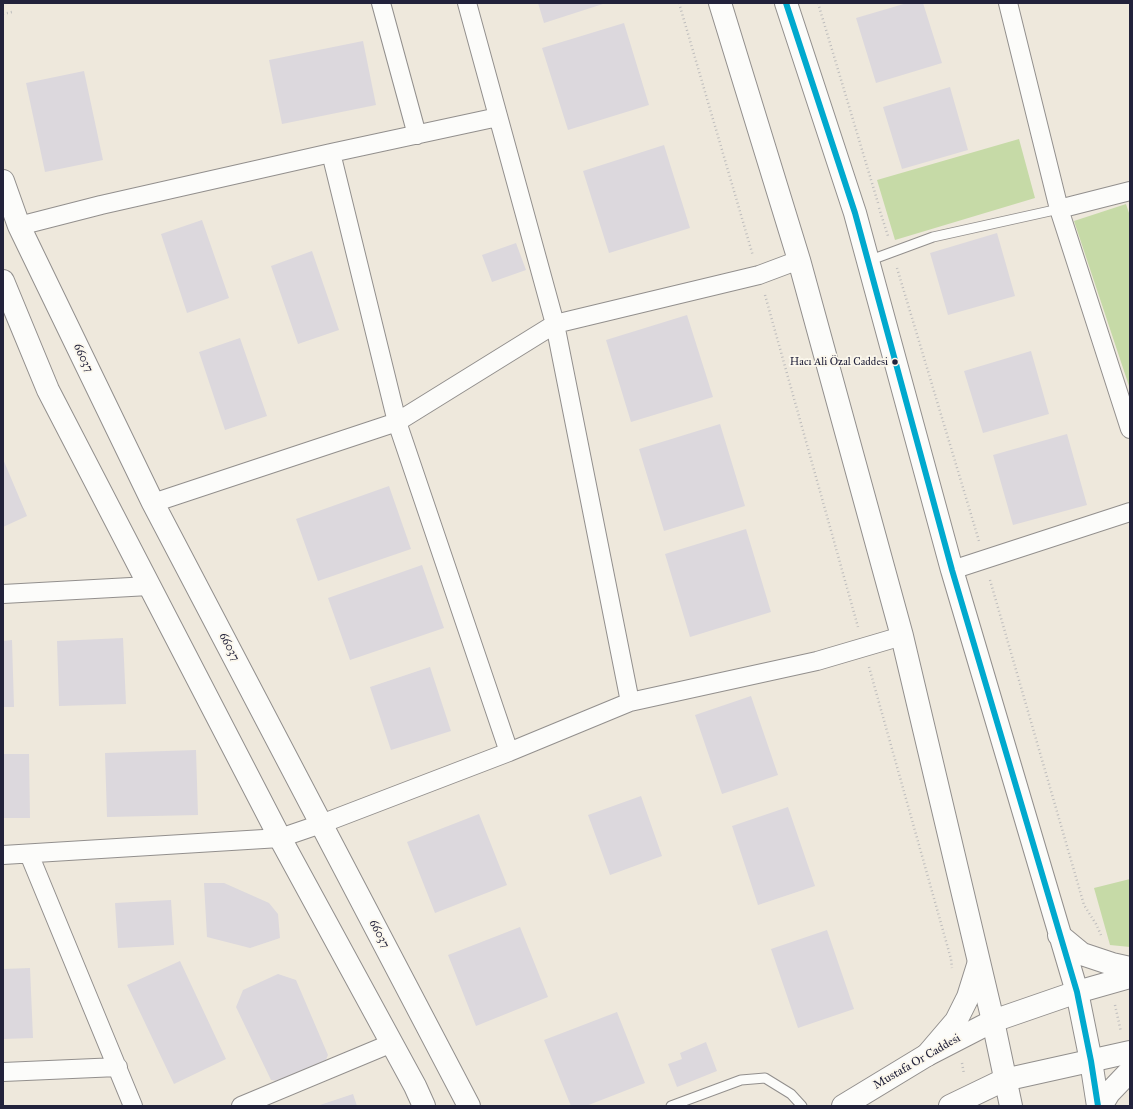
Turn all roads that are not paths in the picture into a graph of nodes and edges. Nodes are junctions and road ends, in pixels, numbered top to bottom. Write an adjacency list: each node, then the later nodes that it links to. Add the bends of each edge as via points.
1 (381, 3): 7 (street)
2 (467, 3): 6 (street)
3 (720, 3): 13 (main road)
4 (786, 3): 14 (main road, via 855,213)
5 (1008, 3): 11 (street)
6 (498, 117): 7 (street); 16 (street)
7 (417, 135): 8 (street)
8 (330, 153): 12 (street); 18 (street)
9 (3, 181): 12 (main road, 66037)
10 (1130, 191): 11 (street)
11 (1059, 209): 14 (lane, via 933,237); 17 (street)
12 (18, 226): 19 (main road, 66037)
13 (799, 260): 16 (street, via 759,275); 24 (main road)
14 (868, 261): 21 (main road)
15 (3, 282): 22 (main road, via 48,390)
16 (555, 324): 18 (street); 25 (street)
17 (1129, 421)
18 (397, 422): 19 (street); 26 (street)
19 (153, 503): 27 (main road, 66037)
20 (1130, 512): 21 (street)
21 (952, 570): 31 (main road)
22 (149, 586): 23 (street); 28 (main road)
23 (3, 594)
24 (902, 636): 25 (street, via 817,661); 32 (main road)
25 (630, 702): 26 (street)
26 (509, 752): 27 (street)
27 (321, 824): 28 (street); 48 (main road, 66037)
28 (280, 838): 29 (street); 37 (main road)
29 (29, 854): 30 (street); 41 (street)
30 (3, 855)
31 (1059, 935): 33 (main road, via 1082,954); 35 (main road)
32 (978, 966): 36 (main road); 38 (main road, via 956,1021)
33 (1117, 971): 34 (main road, Mustafa Or Caddesi); 35 (main road, Mustafa Or Caddesi)
34 (1130, 977)
35 (1077, 992): 36 (main road, Mustafa Or Caddesi); 40 (main road)
36 (993, 1021): 38 (main road, Mustafa Or Caddesi); 43 (main road)
37 (392, 1043): 46 (street); 47 (main road)
38 (928, 1055): 51 (main road, Mustafa Or Caddesi)
39 (1129, 1058): 40 (main road); 53 (main road)
40 (1091, 1061): 43 (main road); 53 (main road)
41 (118, 1067): 42 (street); 45 (street)
42 (3, 1072)
43 (1004, 1080): 44 (main road); 52 (main road)
44 (960, 1101)
45 (133, 1106)
46 (241, 1106)
47 (424, 1106)
48 (469, 1106)
49 (671, 1106): 50 (lane, via 740,1080 765,1078 791,1094)
50 (802, 1106)
51 (843, 1106)
52 (1011, 1106)
53 (1100, 1106)

